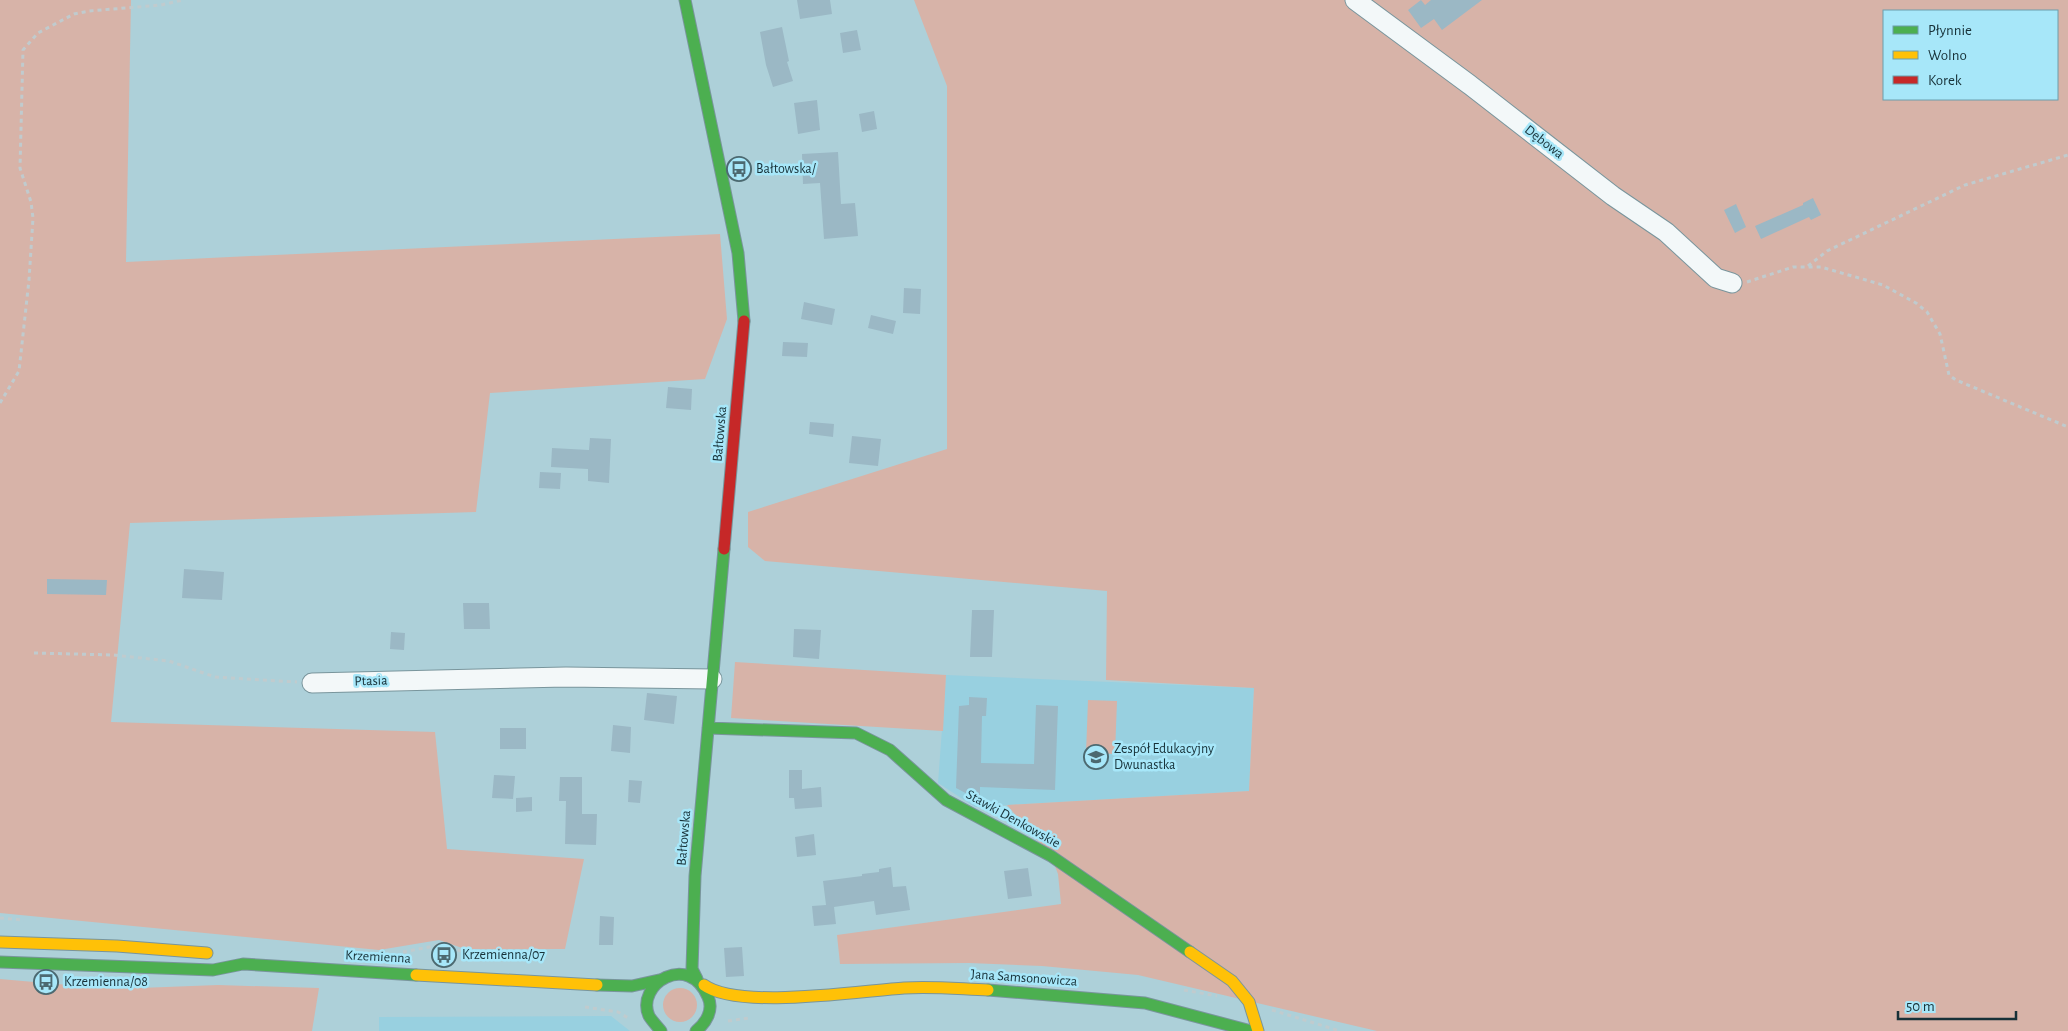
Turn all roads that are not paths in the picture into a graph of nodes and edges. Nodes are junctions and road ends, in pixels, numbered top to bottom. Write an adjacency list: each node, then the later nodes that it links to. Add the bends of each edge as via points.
1 (685, 0): 4 (main road, Bałtowska, via 738,253 744,325)
2 (1355, 0): 3 (street, Dębowa, via 1613,196 1666,232 1716,278)
3 (1732, 283)
4 (712, 679): 5 (street, Ptasia, via 566,677); 6 (main road, Bałtowska)
5 (312, 683)
6 (708, 728): 7 (main road, Bałtowska); 24 (main road, Stawki Denkowskie, via 856,733 890,750 946,800 1051,856 1232,981 1249,1002)
7 (695, 876): 8 (main road, Bałtowska); 13 (main road, Bałtowska, via 692,970)
8 (680, 933)
9 (0, 942): 11 (main road, Krzemienna, via 117,946 214,954)
10 (0, 962): 11 (main road, Krzemienna, via 213,970)
11 (244, 964): 14 (main road, Krzemienna)
12 (667, 974): 13 (main road, Krzemienna, via 688,974); 14 (main road, Krzemienna, via 632,986); 20 (main road, via 648,996)
13 (700, 982): 16 (main road, Jana Samsonowicza, via 712,991 727,994); 21 (main road, Bałtowska, via 710,1004)
14 (570, 985): 15 (main road, Krzemienna)
15 (606, 997)
16 (791, 998): 18 (main road, Jana Samsonowicza); 23 (main road, Jana Samsonowicza, via 906,988 1012,990 1146,1003)
17 (634, 1006): 20 (main road)
18 (748, 1008)
19 (722, 1013): 21 (main road)
20 (649, 1016): 22 (main road)
21 (699, 1029)
22 (661, 1031)
23 (1251, 1031)
24 (1258, 1031)

